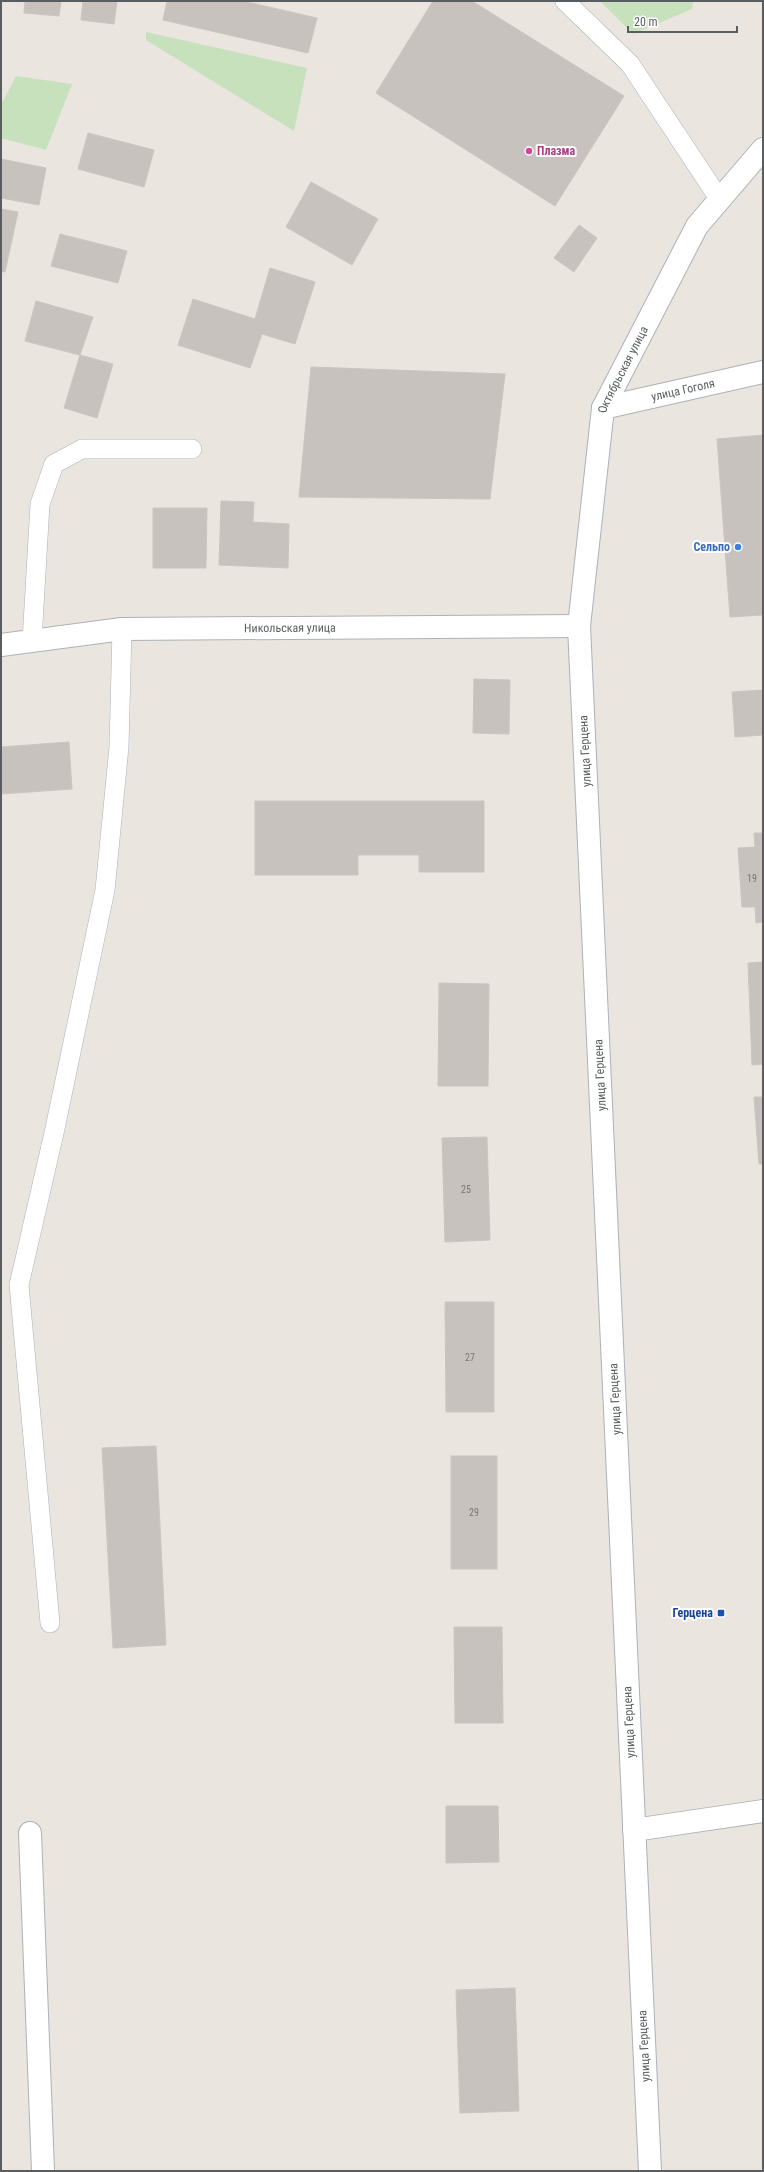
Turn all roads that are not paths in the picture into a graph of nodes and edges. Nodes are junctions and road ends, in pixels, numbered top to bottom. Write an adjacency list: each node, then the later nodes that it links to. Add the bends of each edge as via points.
1 (565, 1): 3 (lane, via 630,64)
2 (763, 149): 3 (main road, Октябрьская улица)
3 (720, 200): 5 (main road, Октябрьская улица, via 697,226)
4 (763, 372): 5 (main road, улица Гоголя)
5 (603, 408): 7 (main road, Октябрьская улица)
6 (192, 449): 9 (lane, via 82,449 54,464 40,504)
7 (579, 626): 8 (main road, Никольская улица); 13 (main road, улица Герцена)
8 (122, 629): 9 (main road, Никольская улица); 11 (lane, via 119,747 105,890 19,1285)
9 (32, 641): 10 (main road, Никольская улица)
10 (1, 644)
11 (50, 1623)
12 (763, 1811): 13 (main road)
13 (634, 1830): 16 (main road, улица Герцена)
14 (30, 1833): 15 (main road)
15 (43, 2171)
16 (650, 2171)

